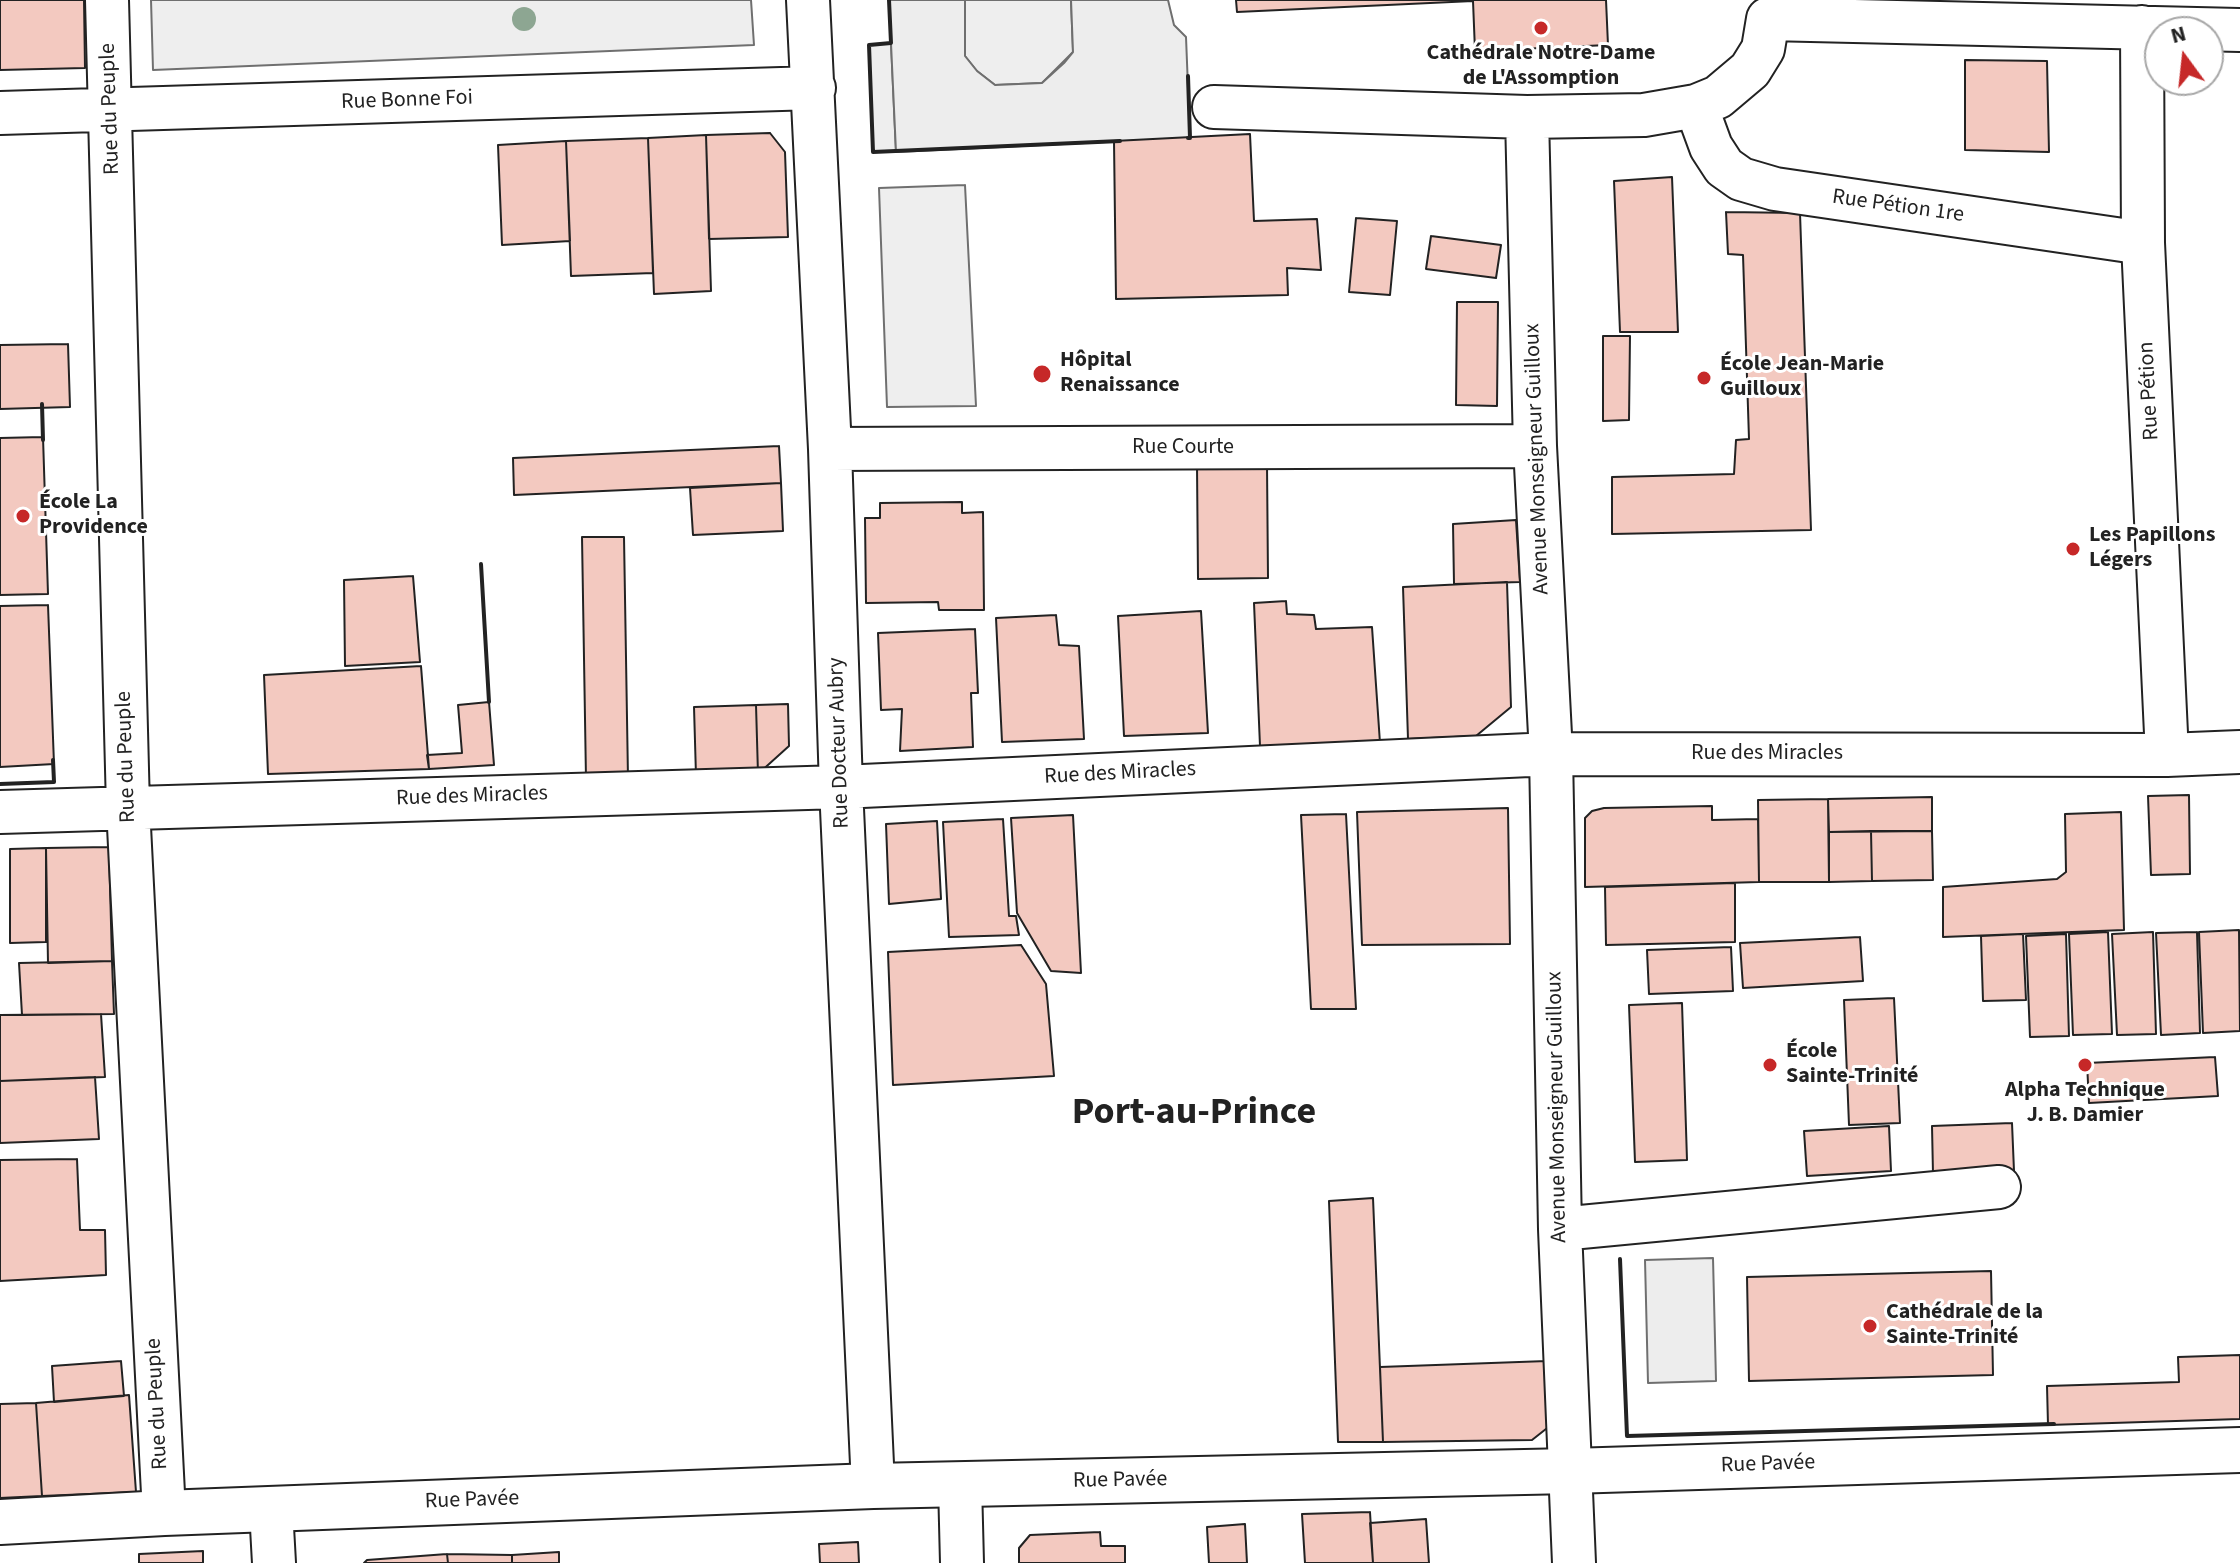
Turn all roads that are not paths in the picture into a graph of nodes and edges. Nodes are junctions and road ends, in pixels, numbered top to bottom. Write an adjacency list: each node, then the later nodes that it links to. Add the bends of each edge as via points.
1 (107, 0): 9 (street, Rue du Peuple)
2 (808, 0): 6 (street, Rue Docteur Aubry)
3 (1768, 10): 4 (street); 7 (street, via 1763,49 1750,70 1718,97)
4 (2142, 27): 5 (street); 12 (street, Rue Pétion)
5 (2240, 30)
6 (814, 88): 9 (street, Rue Bonne Foi); 14 (street, Rue Docteur Aubry)
7 (1696, 106): 11 (street, via 1644,115); 12 (street, Rue Pétion 1re, via 1711,147 1724,167 1741,179 1775,189)
8 (1214, 107): 11 (street)
9 (112, 110): 10 (street, Rue Bonne Foi); 19 (street, Rue du Peuple)
10 (0, 113)
11 (1527, 117): 13 (street, Avenue Monseigneur Guilloux)
12 (2143, 243): 17 (street, Rue Pétion)
13 (1535, 446): 14 (street, Rue Courte); 16 (street, Avenue Monseigneur Guilloux)
14 (830, 449): 18 (street, Rue Docteur Aubry)
15 (2240, 752): 17 (street, Rue des Miracles)
16 (1551, 754): 17 (street, Rue des Miracles); 18 (street, Rue des Miracles); 22 (street, Avenue Monseigneur Guilloux)
17 (2167, 755)
18 (841, 787): 19 (street, Rue des Miracles); 26 (street, Rue Docteur Aubry)
19 (128, 807): 20 (street, Rue des Miracles); 28 (street, Rue du Peuple)
20 (0, 812)
21 (1999, 1187): 22 (street)
22 (1560, 1229): 24 (street, Avenue Monseigneur Guilloux)
23 (2240, 1450): 24 (main road, Rue Pavée)
24 (1571, 1471): 25 (main road, Rue Pavée); 32 (street, Avenue Monseigneur Guilloux)
25 (960, 1484): 26 (main road, Rue Pavée); 31 (street)
26 (873, 1486): 27 (main road, Rue Pavée)
27 (271, 1509): 28 (main road, Rue Pavée); 30 (street)
28 (164, 1513): 29 (main road, Rue Pavée)
29 (0, 1522)
30 (274, 1563)
31 (962, 1563)
32 (1574, 1563)

